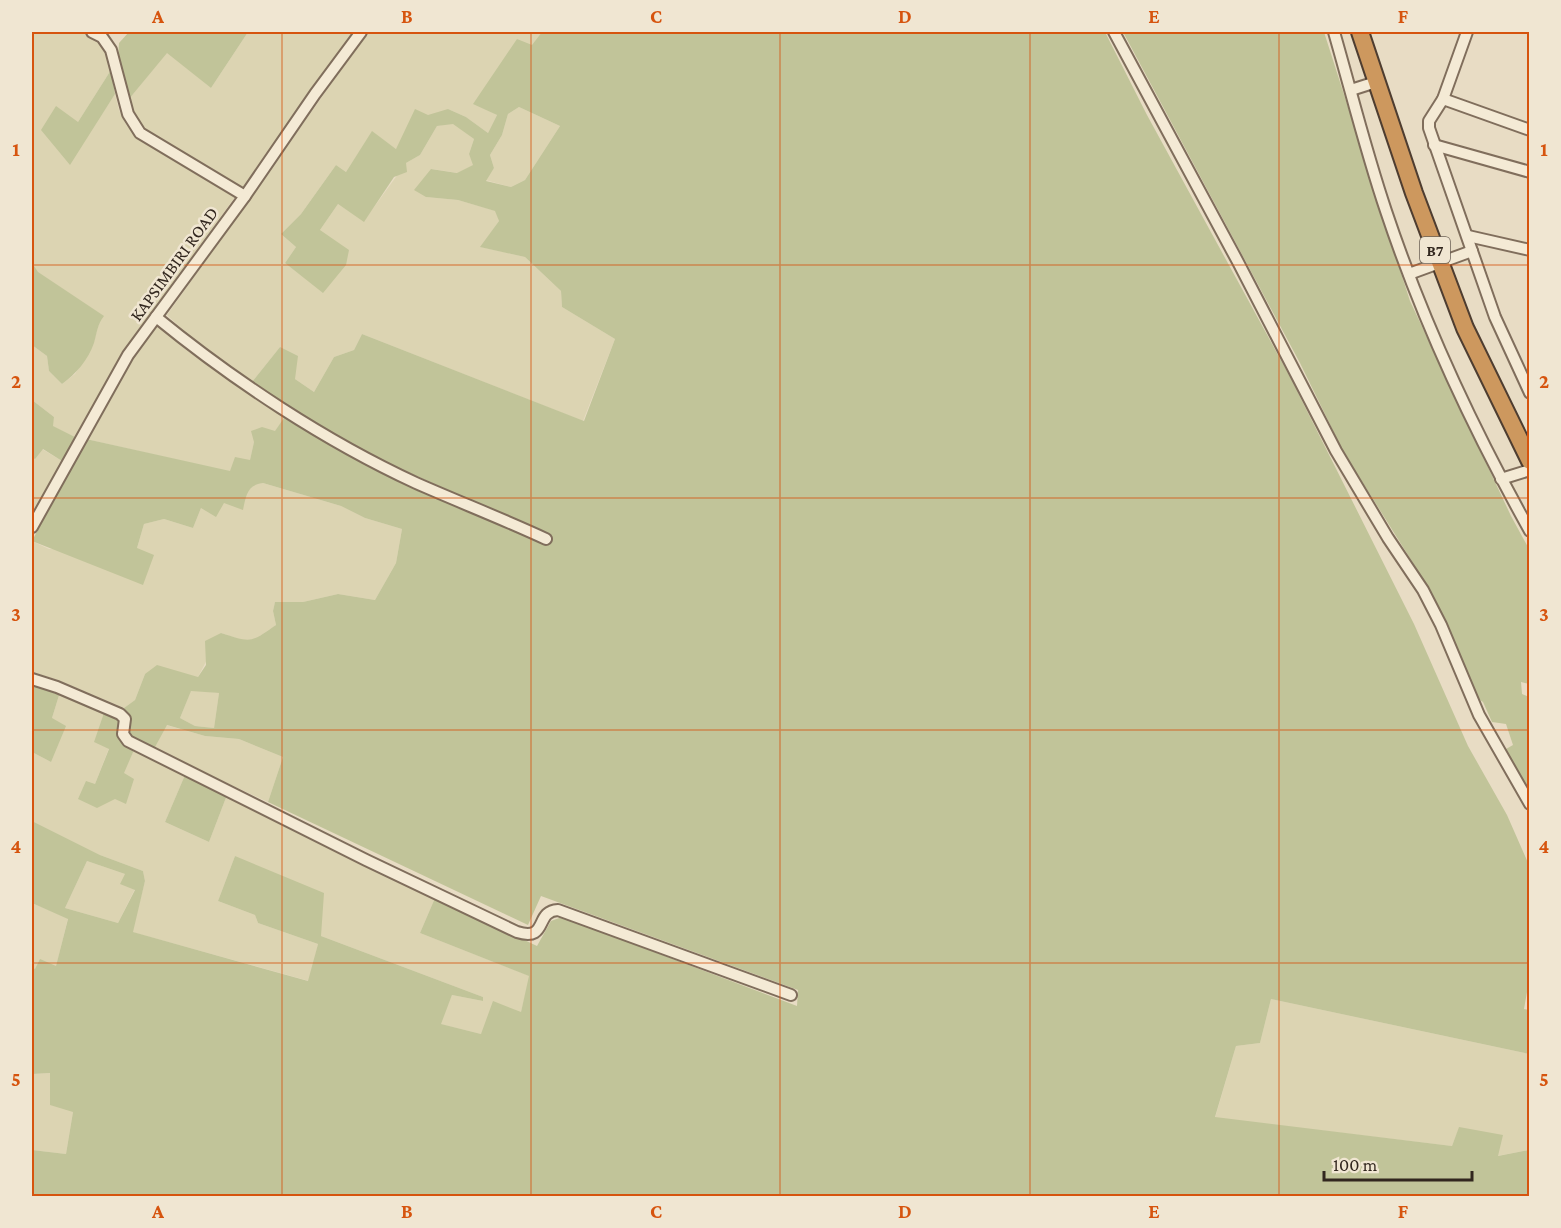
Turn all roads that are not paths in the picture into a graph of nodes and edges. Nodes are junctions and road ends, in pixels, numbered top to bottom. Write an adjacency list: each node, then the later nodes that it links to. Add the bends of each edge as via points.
1 (92, 32): 13 (street, via 102,37 111,50 128,114 140,133)
2 (361, 32): 13 (street, KAPSIMBIRI ROAD)
3 (1114, 32): 28 (street, via 1336,451 1423,590 1479,715)
4 (1334, 32): 8 (street)
5 (1360, 32): 7 (highway, B7)
6 (1467, 32): 9 (street)
7 (1376, 82): 8 (street); 17 (highway, B7)
8 (1351, 90): 18 (street, via 1386,212)
9 (1443, 99): 10 (street); 11 (street, via 1429,121)
10 (1530, 130)
11 (1434, 145): 12 (street); 14 (street)
12 (1530, 172)
13 (245, 196): 19 (street, KAPSIMBIRI ROAD)
14 (1468, 236): 15 (street); 16 (street)
15 (1530, 250)
16 (1472, 251): 17 (street); 20 (street, via 1495,317)
17 (1439, 262): 18 (street); 21 (highway, B7, via 1465,328)
18 (1409, 274): 23 (street, via 1441,355)
19 (156, 317): 24 (street, KAPSIMBIRI ROAD, via 128,355); 26 (street, via 193,347 308,425 416,482)
20 (1530, 393)
21 (1530, 461)
22 (1530, 470): 23 (street)
23 (1501, 479): 25 (street)
24 (32, 527)
25 (1530, 531)
26 (546, 539)
27 (32, 679): 29 (street, via 120,714 125,719 123,734 128,741 517,932 534,934 545,915 558,910)
28 (1530, 804)
29 (791, 995)

